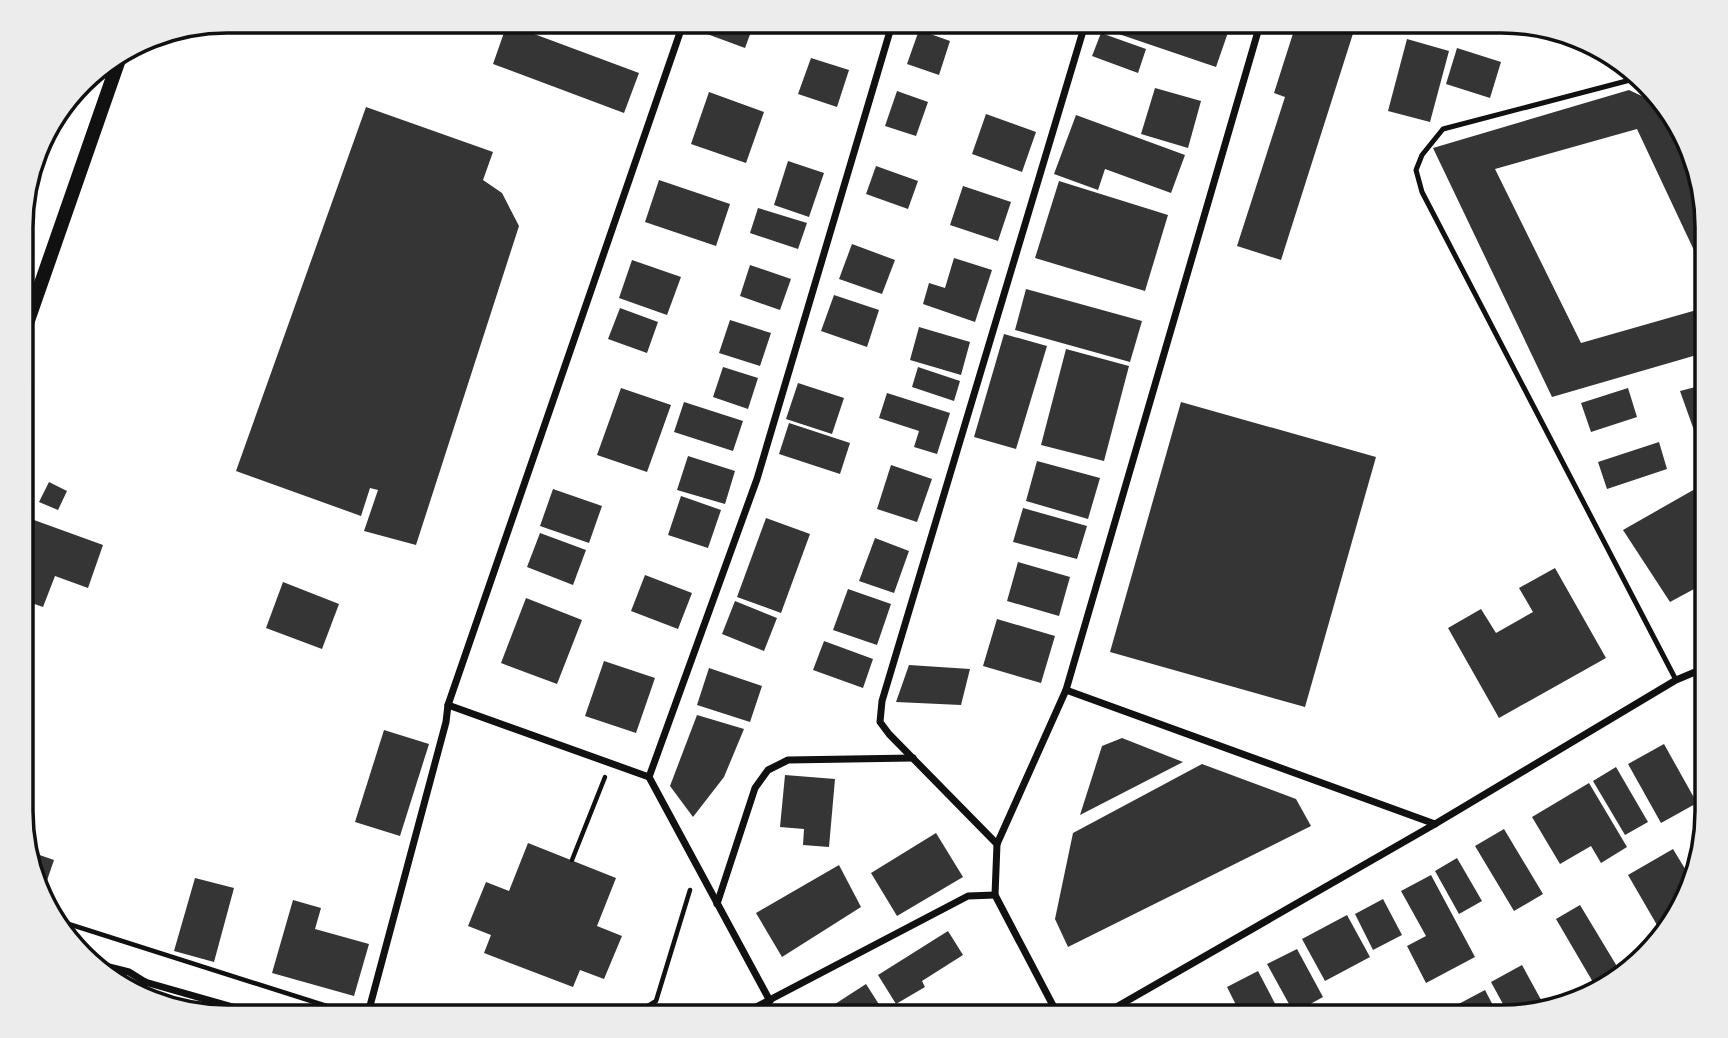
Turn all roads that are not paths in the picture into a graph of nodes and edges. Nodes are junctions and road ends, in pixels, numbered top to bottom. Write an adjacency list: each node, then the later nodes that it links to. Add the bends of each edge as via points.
1 (680, 33): 11 (street)
2 (889, 33): 13 (street, via 757,479)
3 (1082, 33): 12 (street, via 882,701 880,722)
4 (1258, 33): 10 (street)
5 (110, 73): 7 (main road)
6 (1628, 81): 9 (lane, via 1443,129 1416,170 1422,192)
7 (33, 305)
8 (1694, 672): 9 (street)
9 (1676, 680): 14 (street)
10 (1066, 690): 14 (street); 15 (street)
11 (448, 705): 13 (street); 25 (street)
12 (913, 758): 15 (street); 17 (street, via 788,760 768,770 755,788)
13 (649, 778): 17 (street)
14 (1435, 824): 23 (street)
15 (997, 844): 16 (street)
16 (995, 895): 21 (street, via 968,896); 22 (street)
17 (717, 904): 21 (street)
18 (115, 969): 19 (street)
19 (145, 982): 20 (street); 24 (street)
20 (144, 986)
21 (770, 1001): 26 (street)
22 (1052, 1004)
23 (1121, 1004)
24 (225, 1005)
25 (371, 1005)
26 (763, 1005)

